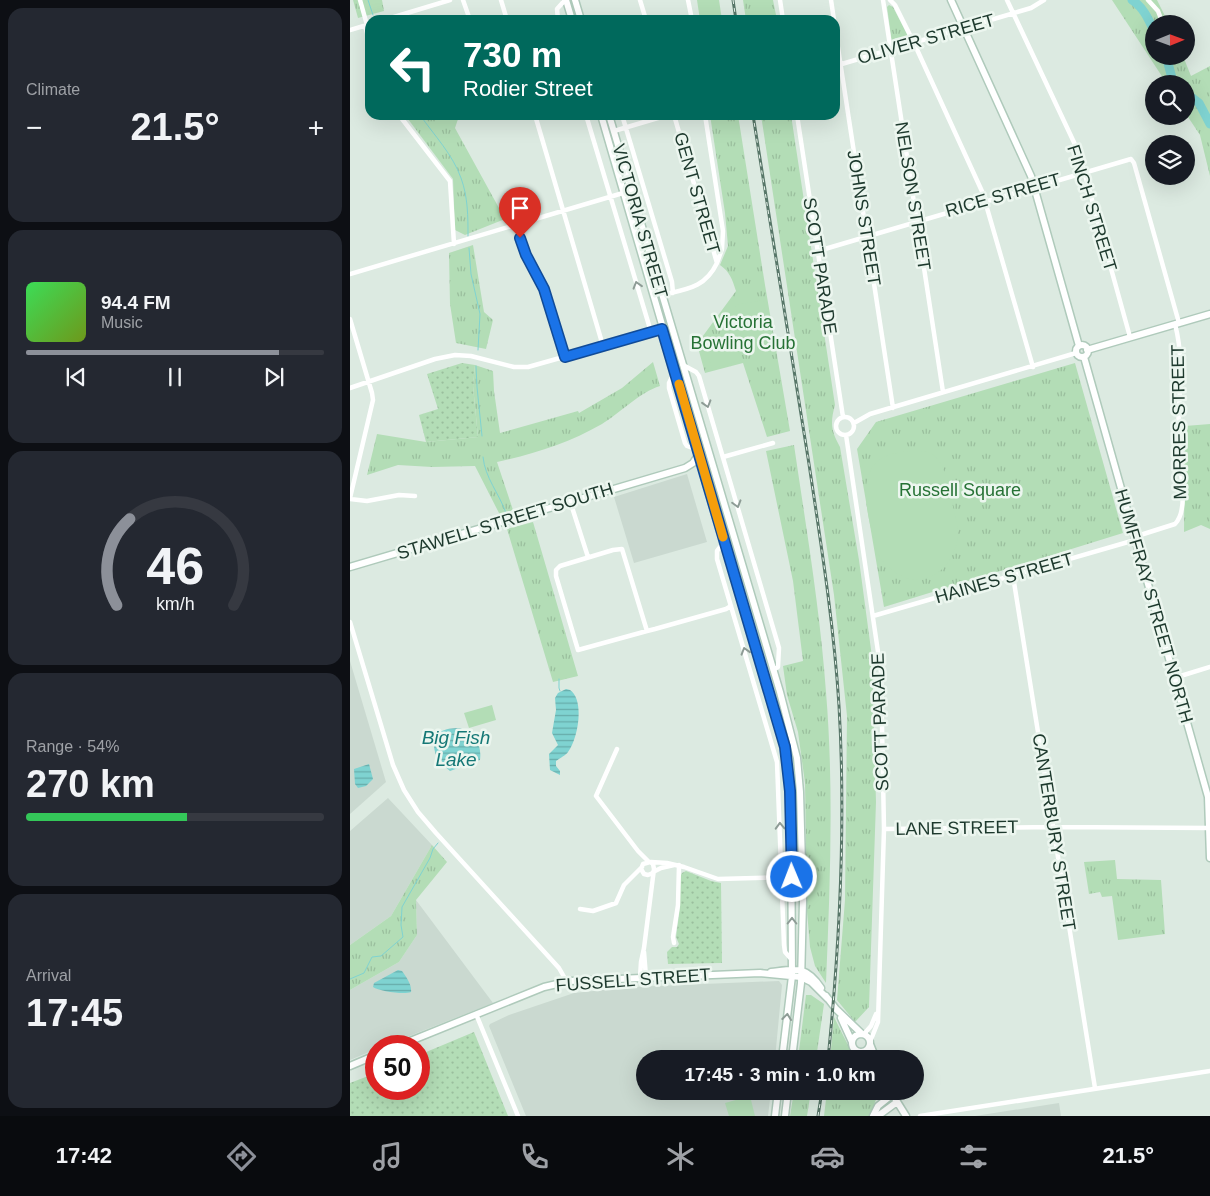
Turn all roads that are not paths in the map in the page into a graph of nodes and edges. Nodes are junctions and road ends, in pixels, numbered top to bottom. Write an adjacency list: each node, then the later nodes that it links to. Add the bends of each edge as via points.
1 (360, 0): 29 (street)
2 (450, 0): 18 (street)
3 (463, 0): 19 (street)
4 (501, 0): 20 (street)
5 (566, 0): 21 (street, via 558,8); 22 (main road)
6 (575, 0): 23 (main road)
7 (640, 0): 24 (street)
8 (688, 0): 25 (street)
9 (780, 0): 26 (street)
10 (830, 0): 27 (street)
11 (883, 0): 34 (street, NELSON STREET)
12 (890, 0): 33 (street)
13 (950, 0): 31 (main road)
14 (1007, 0): 17 (street, FINCH STREET)
15 (1044, 0): 17 (street, OLIVER STREET, via 1035,7)
16 (1148, 0): 28 (street)
17 (1014, 14): 31 (street, OLIVER STREET); 50 (street, FINCH STREET, via 1079,153)
18 (400, 15)
19 (468, 15)
20 (505, 15)
21 (557, 15)
22 (570, 15)
23 (580, 15)
24 (644, 15)
25 (691, 15)
26 (782, 15)
27 (833, 15)
28 (1160, 15)
29 (365, 18)
30 (365, 26): 32 (street)
31 (964, 29): 33 (street, OLIVER STREET); 51 (main road)
32 (350, 30)
33 (914, 43): 34 (street, OLIVER STREET); 54 (street)
34 (891, 50): 36 (street, OLIVER STREET); 56 (street, NELSON STREET)
35 (840, 58): 36 (street, JOHNS STREET)
36 (841, 64): 58 (street, JOHNS STREET)
37 (404, 120): 59 (street, via 450,181)
38 (536, 120): 55 (street)
39 (587, 120): 53 (street)
40 (602, 120): 52 (main road, VICTORIA STREET)
41 (611, 120): 48 (main road, VICTORIA STREET)
42 (624, 120): 47 (street)
43 (652, 120): 47 (street)
44 (675, 120): 61 (street, GENT STREET)
45 (706, 120): 61 (street, via 723,236)
46 (798, 120): 60 (street, SCOTT PARADE)
47 (626, 128): 48 (street); 63 (street)
48 (614, 131): 64 (main road, VICTORIA STREET)
49 (1132, 160): 50 (street, RICE STREET); 67 (street, MORRES STREET)
50 (1084, 172): 51 (street, RICE STREET); 71 (street, FINCH STREET)
51 (1035, 186): 54 (street, RICE STREET); 73 (main road)
52 (624, 193): 53 (street); 69 (main road, VICTORIA STREET)
53 (610, 197): 55 (street); 70 (street, one-way to 53)
54 (986, 201): 56 (street, RICE STREET); 79 (street)
55 (563, 211): 57 (street); 72 (street)
56 (917, 221): 58 (street, RICE STREET); 83 (street, NELSON STREET)
57 (517, 225): 59 (street); 76 (street, via 525,252 544,289)
58 (867, 236): 60 (street, RICE STREET); 84 (street, JOHNS STREET)
59 (454, 244): 62 (street)
60 (818, 251): 85 (street, SCOTT PARADE)
61 (717, 263): 63 (street, GENT STREET, via 706,281)
62 (350, 274)
63 (673, 293): 64 (street, GENT STREET)
64 (662, 295): 68 (main road, VICTORIA STREET)
65 (1210, 314): 67 (main road)
66 (350, 319): 81 (street)
67 (1177, 323): 71 (main road); 97 (street, MORRES STREET, via 1181,365 1178,445 1182,490)
68 (671, 326): 69 (main road); 78 (main road, VICTORIA STREET)
69 (662, 329): 70 (street); 80 (main road, VICTORIA STREET)
70 (651, 332): 72 (street)
71 (1130, 337): 74 (main road)
72 (603, 346): 76 (street)
73 (1079, 346): 74 (main road); 75 (main road)
74 (1087, 350): 77 (main road)
75 (1076, 353): 77 (main road); 79 (street)
76 (565, 357): 81 (street, via 522,368 455,355)
77 (1084, 357): 98 (main road, HUMFFRAY STREET NORTH)
78 (683, 365): 90 (main road, VICTORIA STREET); 91 (street, one-way to 91, via 699,376)
79 (1033, 367): 83 (street)
80 (675, 371): 89 (main road, VICTORIA STREET); 89 (street, via 669,388 685,442)
81 (368, 381): 82 (street); 95 (street, via 373,396 372,407)
82 (350, 388)
83 (943, 392): 84 (street)
84 (893, 408): 86 (street, via 870,414)
85 (843, 417): 86 (street); 87 (street, via 836,425 840,434)
86 (854, 423): 87 (street, via 853,431)
87 (846, 436): 104 (street, SCOTT PARADE)
88 (773, 443): 91 (street)
89 (698, 452): 92 (main road, VICTORIA STREET); 93 (main road, STAWELL STREET SOUTH, via 697,460 690,466)
90 (709, 454): 92 (main road); 108 (main road, VICTORIA STREET)
91 (723, 457): 108 (street, one-way to 108, via 780,651 778,667)
92 (702, 466): 93 (main road, STAWELL STREET SOUTH); 99 (main road, VICTORIA STREET)
93 (659, 475): 96 (main road, STAWELL STREET SOUTH)
94 (415, 496): 95 (street, via 401,495 372,501)
95 (350, 498)
96 (570, 501): 100 (street); 101 (main road, STAWELL STREET SOUTH)
97 (1178, 521): 98 (street, HAINES STREET)
98 (1135, 539): 102 (street, HAINES STREET); 111 (main road, HUMFFRAY STREET NORTH)
99 (724, 542): 103 (street, via 716,556); 109 (main road, VICTORIA STREET)
100 (588, 557): 106 (street, via 622,549); 106 (street, via 556,570 578,650)
101 (350, 567)
102 (1013, 576): 104 (street, HAINES STREET); 113 (street, CANTERBURY STREET)
103 (731, 606): 106 (street); 110 (street, one-way to 103)
104 (873, 616): 115 (street, SCOTT PARADE, via 881,672)
105 (350, 622): 135 (street, via 393,765 404,790 425,821 559,968)
106 (647, 631)
107 (1210, 667): 111 (street)
108 (773, 670): 109 (main road); 127 (main road, VICTORIA STREET, via 799,773)
109 (764, 674): 110 (street); 123 (main road, VICTORIA STREET, via 784,741 788,768)
110 (753, 678): 125 (street, one-way to 110, via 777,765)
111 (1174, 678): 114 (main road, HUMFFRAY STREET NORTH, via 1208,797)
112 (617, 749): 116 (street, via 596,796)
113 (1053, 827): 114 (street, LANE STREET); 115 (street, LANE STREET); 154 (street, CANTERBURY STREET)
114 (1210, 828): 117 (main road, HUMFFRAY STREET NORTH)
115 (884, 829): 140 (street, SCOTT PARADE)
116 (638, 851): 118 (street); 120 (street)
117 (1210, 858)
118 (650, 862): 119 (street); 120 (street); 121 (street)
119 (677, 865): 121 (street); 125 (street, via 718,879); 129 (street, via 678,905)
120 (642, 866): 122 (street); 124 (street)
121 (653, 872): 122 (street); 126 (street)
122 (645, 874): 124 (street); 126 (street)
123 (792, 877): 125 (street); 130 (main road, VICTORIA STREET, one-way to 123)
124 (632, 878): 128 (street, via 624,885 616,903 593,911)
125 (782, 878): 130 (street, via 784,948)
126 (651, 889): 133 (street, via 641,962)
127 (803, 901): 132 (main road, VICTORIA STREET); 134 (main road, via 806,966)
128 (580, 910)
129 (674, 943)
130 (792, 960): 131 (main road, VICTORIA STREET)
131 (792, 973): 132 (main road, FUSSELL STREET); 133 (main road, FUSSELL STREET); 146 (main road, VICTORIA STREET, one-way to 131)
132 (801, 974): 134 (main road, via 810,974); 136 (main road); 137 (main road, VICTORIA STREET)
133 (643, 977): 135 (main road, FUSSELL STREET)
134 (816, 980): 138 (main road)
135 (567, 982): 141 (main road, FUSSELL STREET, via 544,987)
136 (820, 992): 137 (main road, via 809,988); 138 (main road)
137 (800, 998): 147 (main road, VICTORIA STREET)
138 (828, 999): 139 (main road)
139 (836, 1009): 142 (main road); 144 (main road)
140 (877, 1011): 142 (street, SCOTT PARADE, via 873,1023); 145 (street, SCOTT PARADE, via 877,1026)
141 (476, 1014): 143 (main road, FUSSELL STREET); 159 (street)
142 (863, 1034): 144 (main road, via 856,1035); 145 (main road, via 868,1036)
143 (425, 1035)
144 (852, 1042): 148 (main road)
145 (870, 1043): 149 (main road); 150 (main road)
146 (783, 1050)
147 (793, 1050)
148 (858, 1050)
149 (866, 1050)
150 (873, 1050)
151 (365, 1060): 152 (main road)
152 (350, 1066)
153 (1210, 1071): 154 (street)
154 (1095, 1088): 165 (street)
155 (777, 1100): 160 (main road)
156 (787, 1100): 161 (main road)
157 (884, 1100): 162 (main road)
158 (897, 1102): 163 (main road); 164 (main road)
159 (518, 1116)
160 (775, 1116)
161 (785, 1116)
162 (873, 1116)
163 (878, 1116)
164 (906, 1116)
165 (920, 1116)

